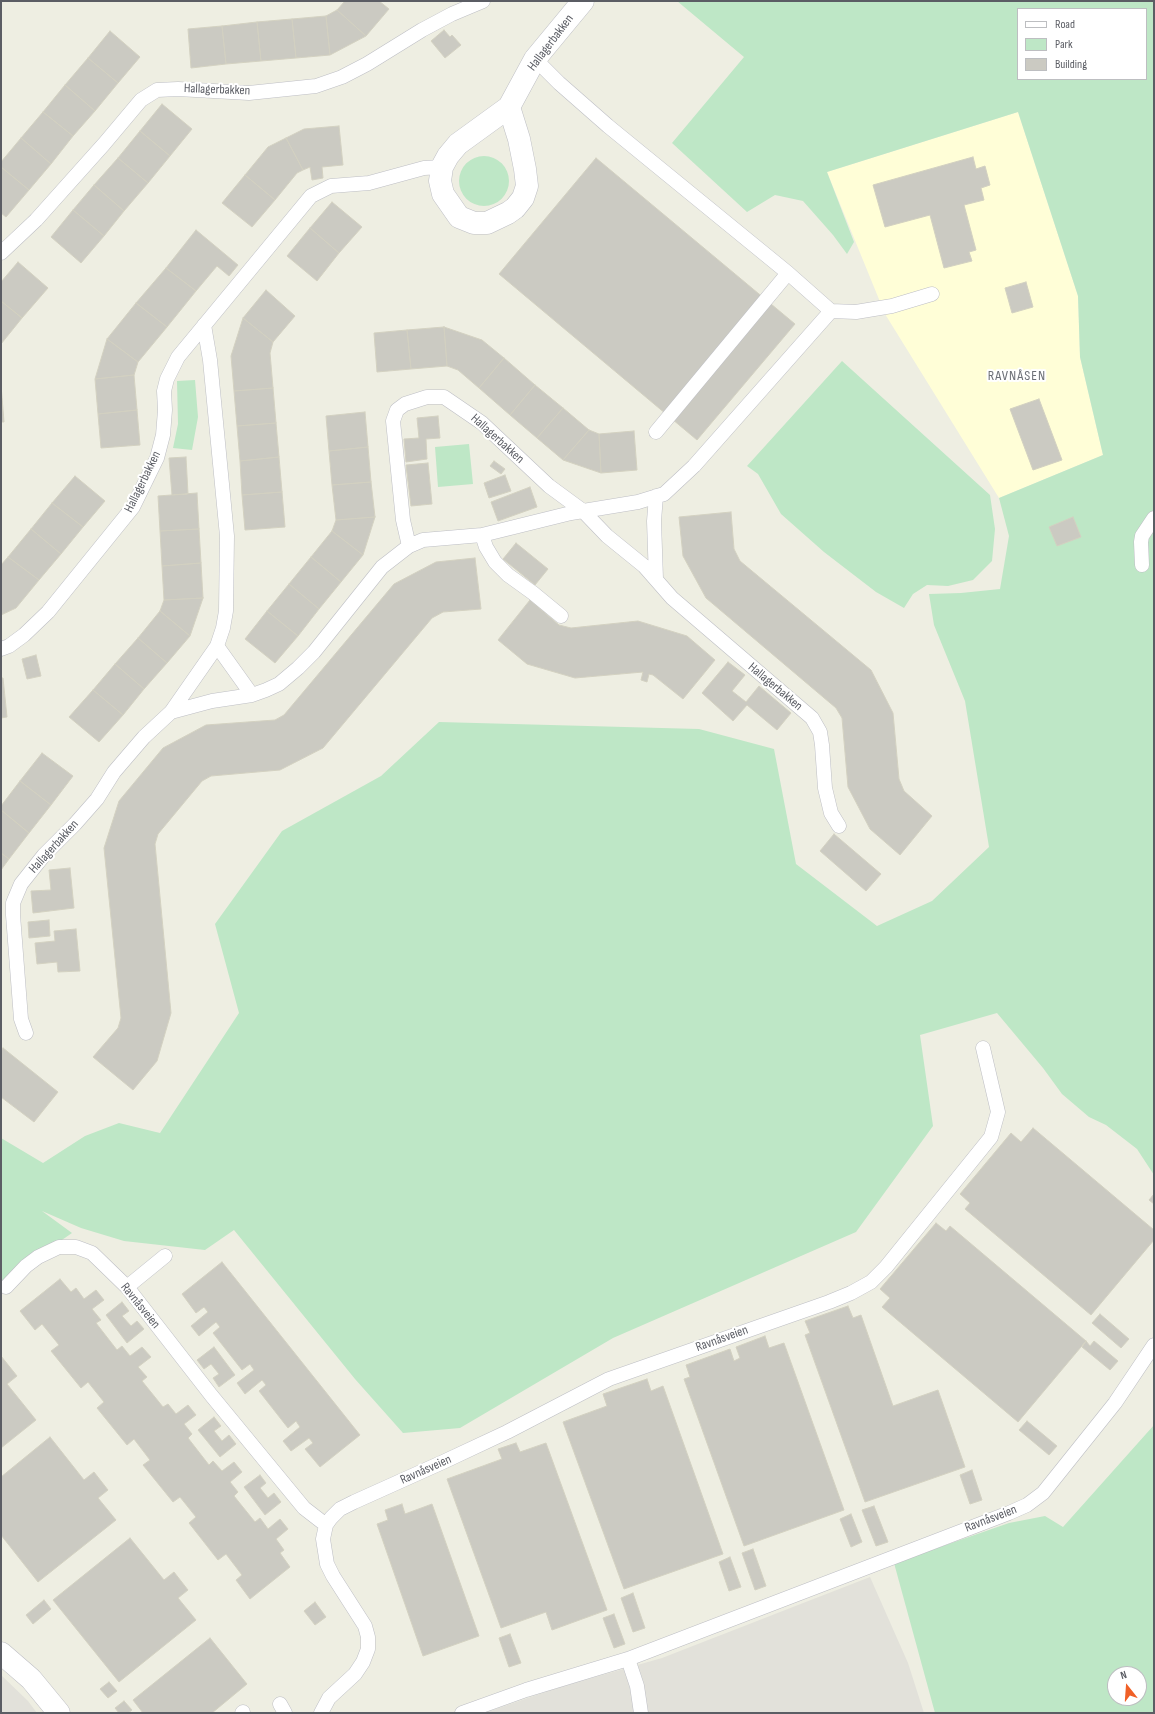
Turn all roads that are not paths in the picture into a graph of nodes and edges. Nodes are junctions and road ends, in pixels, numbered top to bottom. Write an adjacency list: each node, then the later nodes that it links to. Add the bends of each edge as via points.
1 (483, 1): 6 (lane, Hallagerbakken, via 422,30 342,77 316,86 249,92 156,90 141,100 36,220)
2 (583, 1): 3 (street, Hallagerbakken)
3 (535, 59): 4 (street, Hallagerbakken); 7 (lane, via 608,126)
4 (509, 107): 5 (street, Hallagerbakken, via 458,144); 5 (street, via 519,139 527,186 523,198 515,208 487,223 474,223 459,217 443,194 440,181)
5 (442, 167): 10 (lane, Hallagerbakken, via 424,168 369,183 331,186 311,196)
6 (1, 253)
7 (788, 273): 9 (lane); 11 (lane)
8 (932, 294): 9 (lane, via 892,306 856,312)
9 (831, 311): 12 (lane, Hallagerbakken, via 683,478 664,494)
10 (204, 325): 20 (lane, Hallagerbakken, via 210,360 227,536 226,611); 21 (lane, Hallagerbakken, via 178,358 167,379 164,391 163,435 157,458 133,508 48,612 9,646)
11 (656, 432)
12 (656, 496): 13 (lane, Hallagerbakken, via 638,502); 18 (lane)
13 (583, 511): 15 (lane, Hallagerbakken); 16 (lane, Hallagerbakken, via 549,486 482,423 444,397 427,397 405,404 397,410 393,422 402,512); 18 (lane, Hallagerbakken)
14 (1154, 518): 17 (lane, via 1142,536)
15 (482, 535): 16 (lane, Hallagerbakken, via 424,540); 19 (lane, via 495,562)
16 (409, 546): 22 (lane, Hallagerbakken, via 382,567 314,652 298,668 279,684)
17 (1142, 566)
18 (656, 579): 24 (lane, Hallagerbakken, via 672,598 816,724 822,745 825,788 831,813)
19 (561, 616)
20 (217, 646): 22 (lane); 23 (lane, Hallagerbakken)
21 (1, 649)
22 (252, 694): 23 (lane, Hallagerbakken)
23 (171, 712): 25 (lane, Hallagerbakken, via 144,737 114,772 97,799 44,855 22,884 13,903 21,1019)
24 (839, 826)
25 (26, 1034)
26 (982, 1048): 31 (lane, Ravnåsveien, via 998,1112 991,1137 871,1282 829,1302 609,1379 507,1432 340,1509)
27 (165, 1256): 29 (lane)
28 (6, 1287): 29 (lane, Ravnåsveien, via 38,1257 59,1247 76,1247 92,1253)
29 (127, 1288): 31 (lane, Ravnåsveien, via 304,1508)
30 (1154, 1345): 33 (lane, Ravnåsveien, via 1115,1403 1043,1492 1027,1505)
31 (326, 1525): 35 (lane, via 323,1538 327,1564 360,1615 368,1638 368,1649 355,1674 329,1698)
32 (1, 1653): 34 (street, via 31,1679)
33 (628, 1659): 36 (lane, Ravnåsveien, via 526,1690); 37 (lane, via 637,1686)
34 (59, 1713)
35 (321, 1713)
36 (462, 1713)
37 (641, 1713)

